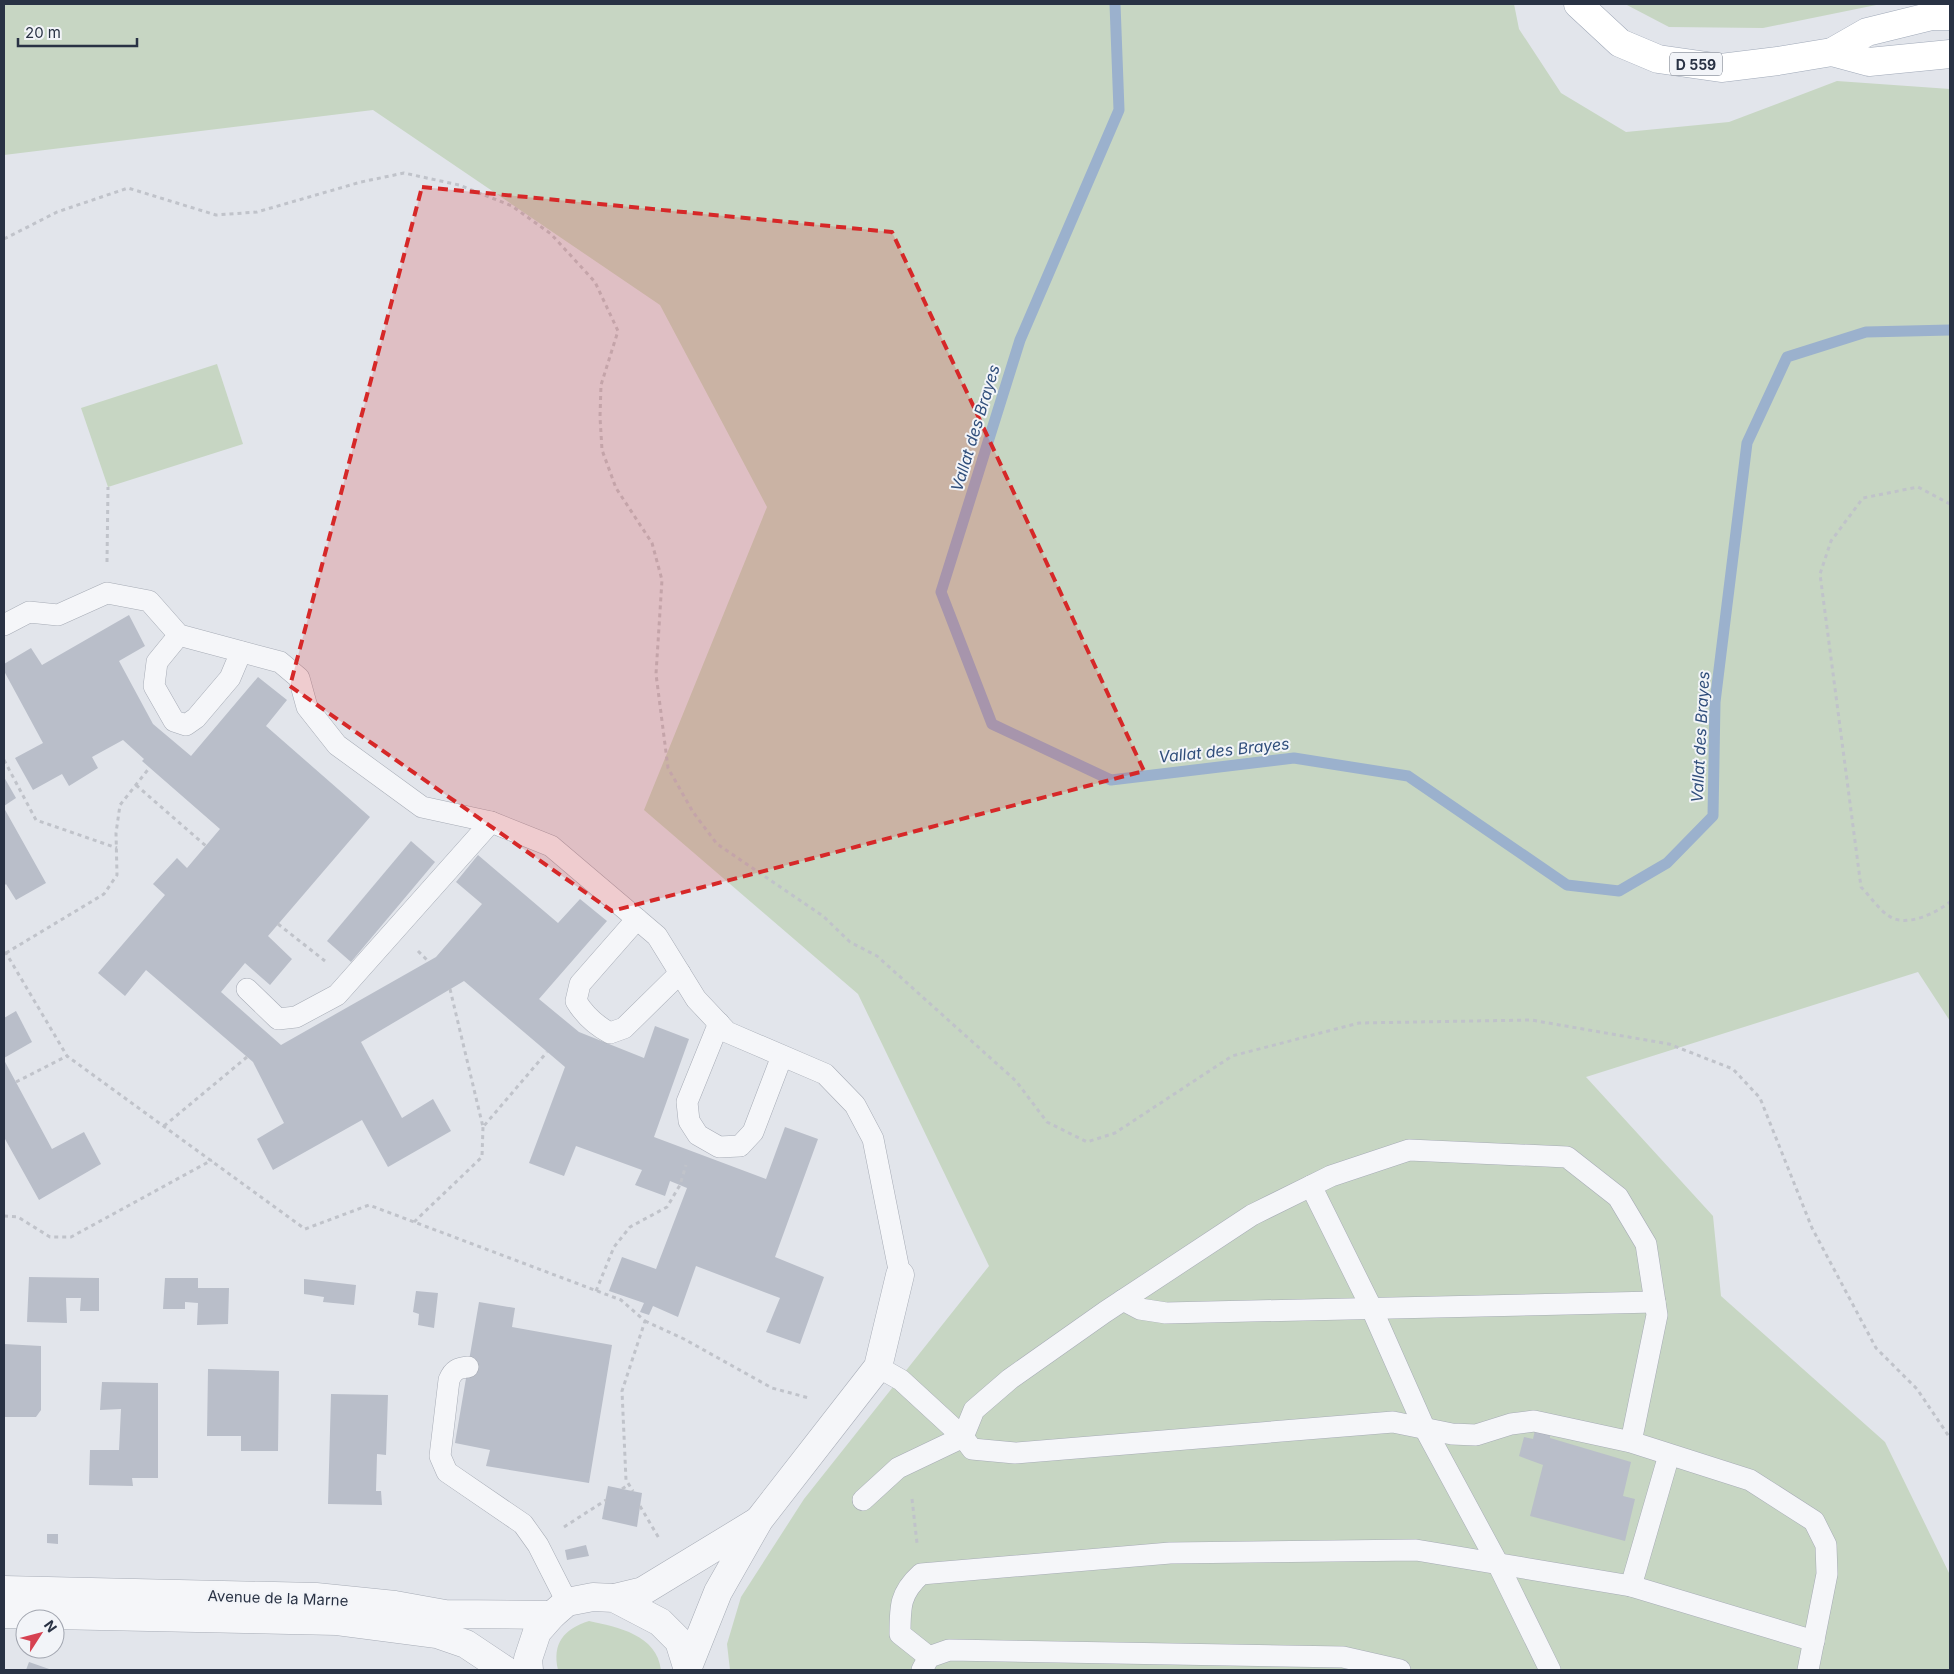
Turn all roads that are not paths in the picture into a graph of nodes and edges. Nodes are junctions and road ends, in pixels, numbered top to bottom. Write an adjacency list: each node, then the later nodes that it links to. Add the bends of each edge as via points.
1 (1578, 4): 3 (main road, D 559, via 1620,43 1658,59 1721,68)
2 (1950, 16): 3 (main road, D 559, via 1932,16 1866,32)
3 (1832, 52): 4 (main road, D 559, via 1869,62)
4 (1950, 54)
5 (4, 625): 6 (lane, via 28,612 58,615 107,593 148,601)
6 (179, 635): 7 (lane); 7 (lane, via 157,662 154,686 174,721 186,725 196,718 230,678)
7 (241, 652): 8 (lane, via 280,662 299,678 307,707 337,745 422,807)
8 (491, 822): 9 (lane, via 551,846); 11 (lane, via 337,995 296,1017 278,1018)
9 (637, 919): 10 (lane, via 657,936); 10 (lane, via 580,984 576,1001 584,1014 610,1033 624,1028)
10 (680, 972): 12 (lane, via 696,999)
11 (247, 989)
12 (719, 1023): 13 (lane, via 727,1032); 13 (lane, via 687,1102 688,1121 698,1135 719,1147 740,1146 753,1132)
13 (782, 1056): 15 (lane, via 825,1074 855,1105 873,1139)
14 (1311, 1186): 16 (lane, via 1252,1215); 17 (lane, via 1330,1176 1409,1150 1568,1157 1618,1197 1646,1244); 18 (lane)
15 (900, 1275): 20 (street)
16 (1123, 1300): 18 (lane, via 1140,1309 1166,1313); 22 (lane, via 1002,1386 974,1410)
17 (1655, 1302): 18 (lane); 23 (lane, via 1657,1315)
18 (1371, 1307): 21 (lane)
19 (468, 1367): 31 (lane, via 452,1372 449,1380 440,1456 447,1472 523,1524 538,1544)
20 (878, 1367): 22 (lane, via 901,1380); 26 (street)
21 (1424, 1427): 22 (lane, via 1393,1422 1015,1453 972,1449); 23 (lane, via 1452,1434 1476,1435 1534,1421); 27 (lane)
22 (963, 1437): 25 (lane, via 898,1468)
23 (1631, 1442): 24 (lane)
24 (1669, 1455): 28 (lane); 33 (lane, via 1750,1480 1814,1521 1826,1545 1827,1574)
25 (863, 1500)
26 (759, 1520): 30 (street, via 644,1591); 38 (street, via 718,1592)
27 (1497, 1562): 28 (lane); 36 (lane, via 1416,1550 1180,1553 921,1574 907,1586 900,1608 900,1634); 42 (lane)
28 (1632, 1586): 33 (lane)
29 (4, 1590): 31 (street, Avenue de la Marne, via 316,1597 445,1614)
30 (614, 1598): 31 (street, Avenue de la Marne, via 593,1597); 38 (street, via 660,1622 679,1642)
31 (559, 1608): 40 (street, via 537,1632 528,1659)
32 (4, 1614): 39 (street, Avenue de la Marne, via 337,1621 437,1634 466,1644)
33 (1814, 1641): 43 (lane)
34 (1086, 1661): 35 (lane); 36 (lane, via 949,1650)
35 (1240, 1663): 37 (lane)
36 (926, 1664)
37 (1342, 1664): 41 (lane)
38 (688, 1669)
39 (505, 1670)
40 (530, 1670)
41 (1400, 1670)
42 (1550, 1670)
43 (1808, 1670)

